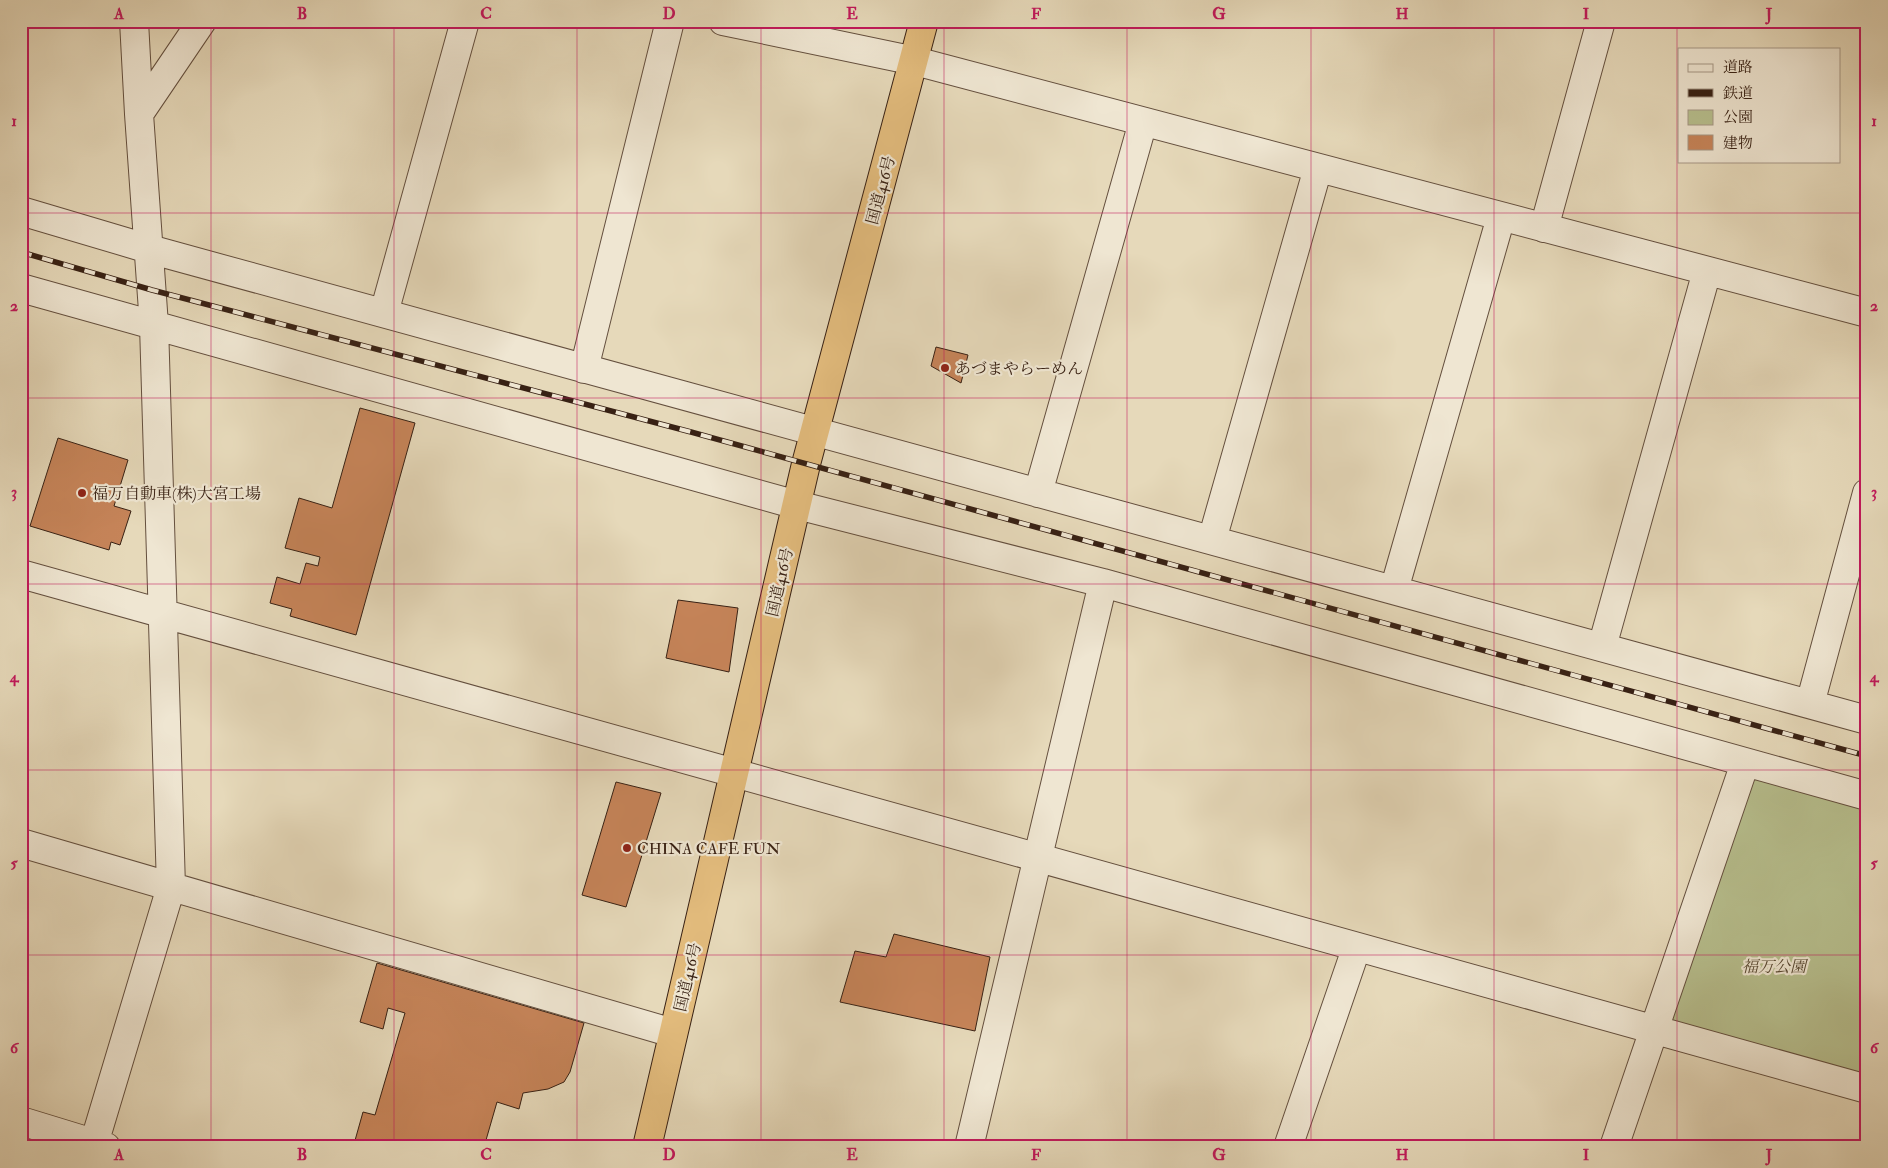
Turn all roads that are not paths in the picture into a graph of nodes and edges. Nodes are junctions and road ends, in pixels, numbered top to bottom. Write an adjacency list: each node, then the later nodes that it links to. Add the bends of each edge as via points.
1 (134, 21): 9 (street)
2 (202, 21): 9 (street)
3 (465, 21): 19 (street)
4 (670, 21): 21 (street)
5 (723, 21): 8 (street)
6 (924, 21): 8 (highway, 国道416号)
7 (1601, 21): 14 (street)
8 (915, 61): 10 (street); 22 (highway, 国道416号)
9 (139, 114): 15 (street)
10 (1143, 122): 11 (street); 23 (street)
11 (1318, 168): 13 (street); 26 (street)
12 (21, 211): 15 (street)
13 (1501, 217): 14 (street); 29 (street)
14 (1544, 228): 16 (street)
15 (149, 249): 19 (street); 20 (street)
16 (1707, 271): 18 (street); 31 (street)
17 (21, 288): 20 (street)
18 (1867, 313)
19 (384, 314): 21 (street)
20 (154, 325): 25 (street); 30 (street)
21 (584, 368): 22 (street)
22 (814, 432): 23 (street); 25 (highway, 国道416号)
23 (1038, 493): 26 (street)
24 (1867, 493): 32 (street)
25 (797, 505): 28 (street); 35 (highway, 国道416号)
26 (1212, 540): 29 (street)
27 (21, 574): 30 (street)
28 (1103, 583): 34 (street); 38 (street)
29 (1394, 590): 31 (street)
30 (163, 614): 35 (street); 39 (street)
31 (1602, 647): 32 (street)
32 (1810, 704): 33 (street)
33 (1867, 720)
34 (1745, 762): 36 (street); 41 (street)
35 (734, 774): 38 (street); 42 (highway, 国道416号)
36 (1867, 796)
37 (21, 843): 39 (street)
38 (1038, 858): 40 (street); 47 (street)
39 (171, 887): 42 (street); 45 (street)
40 (1356, 948): 41 (street); 48 (street)
41 (1654, 1030): 43 (street); 49 (street)
42 (673, 1033): 46 (highway, 国道416号)
43 (1867, 1089)
44 (21, 1121): 45 (street)
45 (98, 1146)
46 (647, 1147)
47 (969, 1147)
48 (1288, 1147)
49 (1614, 1147)

